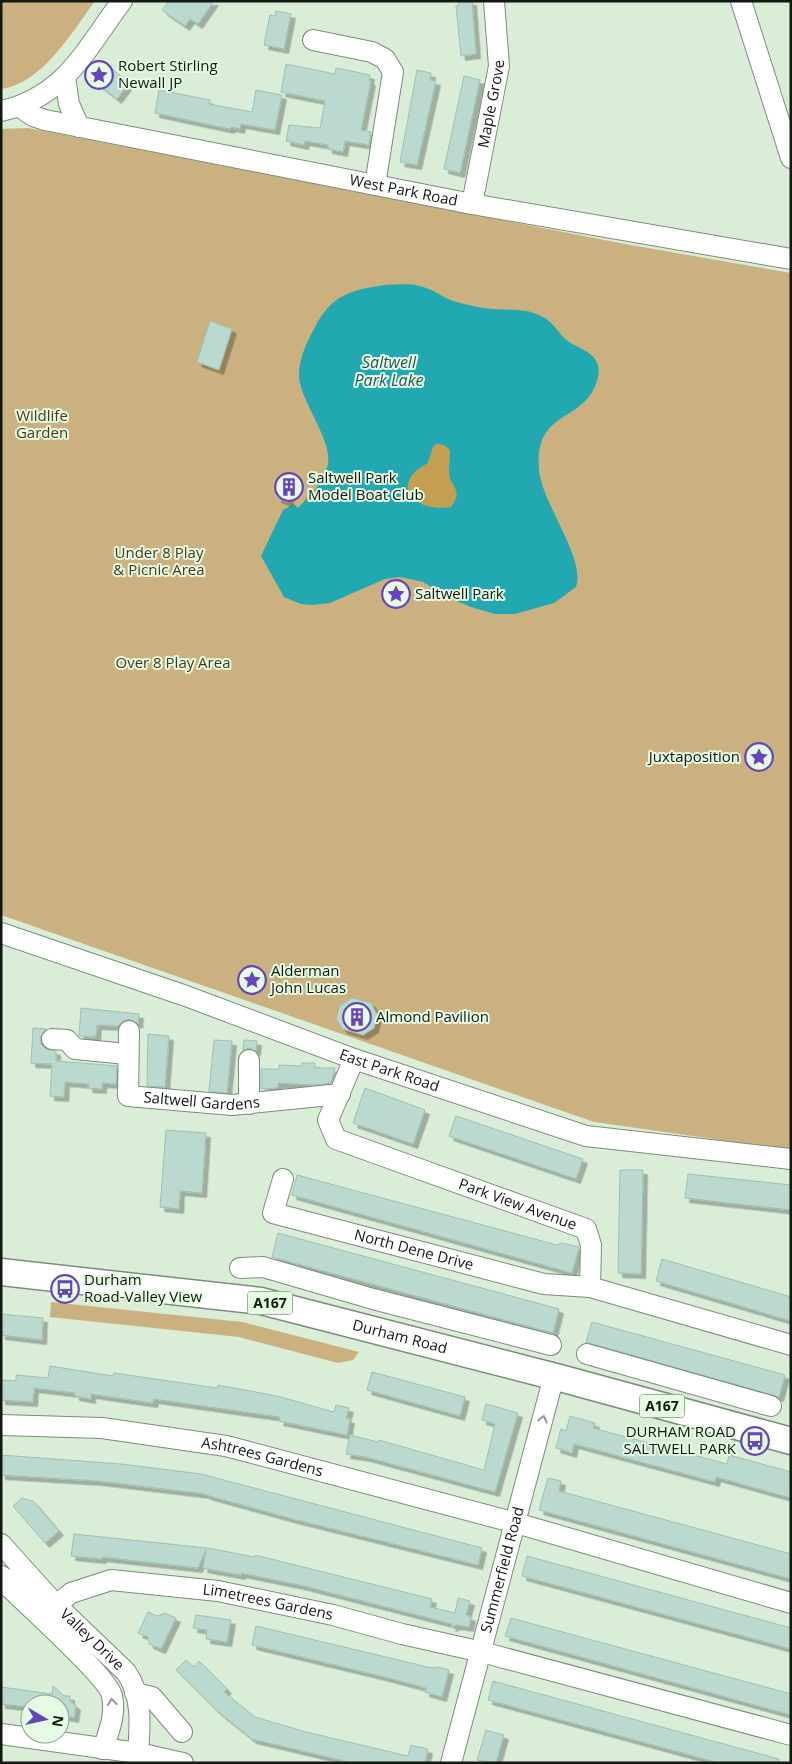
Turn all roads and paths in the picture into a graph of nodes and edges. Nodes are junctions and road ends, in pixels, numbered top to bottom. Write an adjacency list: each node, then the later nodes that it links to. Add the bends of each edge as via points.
1 (122, 1): 5 (street)
2 (494, 1): 11 (street, Maple Grove, via 500,66)
3 (741, 1): 7 (street)
4 (313, 40): 10 (street, via 372,52 385,59 394,72)
5 (66, 77): 6 (street, via 46,94); 8 (street, via 69,104)
6 (11, 109): 8 (street, West Park Road)
7 (785, 122): 9 (street)
8 (79, 128): 10 (street, West Park Road)
9 (791, 158)
10 (375, 185): 11 (street, West Park Road)
11 (472, 204): 12 (street, West Park Road)
12 (791, 259)
13 (1, 933): 17 (street, East Park Road, via 186,996)
14 (129, 1032): 16 (street, Saltwell Gardens)
15 (52, 1040): 16 (street, via 67,1040 75,1049)
16 (127, 1054): 20 (street, Saltwell Gardens, via 128,1096)
17 (354, 1059): 19 (street, Park View Avenue); 21 (street, East Park Road, via 586,1136)
18 (249, 1060): 20 (street)
19 (340, 1094): 20 (street, Saltwell Gardens); 25 (street, Park View Avenue, via 328,1120 336,1139 586,1229 591,1245)
20 (249, 1104)
21 (791, 1159)
22 (282, 1179): 25 (street, North Dene Drive, via 274,1213 544,1284)
23 (240, 1268): 26 (street, via 263,1267)
24 (1, 1272): 29 (main road, Durham Road / A167, via 261,1301)
25 (590, 1287): 27 (street)
26 (550, 1345)
27 (791, 1346)
28 (587, 1354): 30 (street)
29 (554, 1376): 32 (main road, Durham Road / A167); 33 (street, Summerfield Road, one-way to 29)
30 (771, 1406)
31 (1, 1425): 33 (street, Ashtrees Gardens, via 102,1428 226,1446)
32 (791, 1441)
33 (516, 1523): 37 (street, Ashtrees Gardens); 39 (street, Summerfield Road)
34 (1, 1544): 38 (street, Valley Drive)
35 (1, 1576): 38 (street)
36 (1, 1580): 44 (street, Valley Drive, one-way to 36, via 114,1716 112,1694 99,1674)
37 (791, 1603)
38 (56, 1605): 39 (street, Limetrees Gardens, via 71,1593 110,1580 218,1591 333,1615); 40 (street, Valley Drive, via 126,1672)
39 (482, 1652): 43 (street, Limetrees Gardens); 47 (street, Summerfield Road)
40 (136, 1693): 41 (street, via 152,1697); 45 (street, Valley Drive, via 141,1719)
41 (182, 1732)
42 (1, 1734): 44 (street)
43 (791, 1735)
44 (103, 1749): 45 (street)
45 (138, 1753): 46 (street)
46 (183, 1763)
47 (451, 1763)

